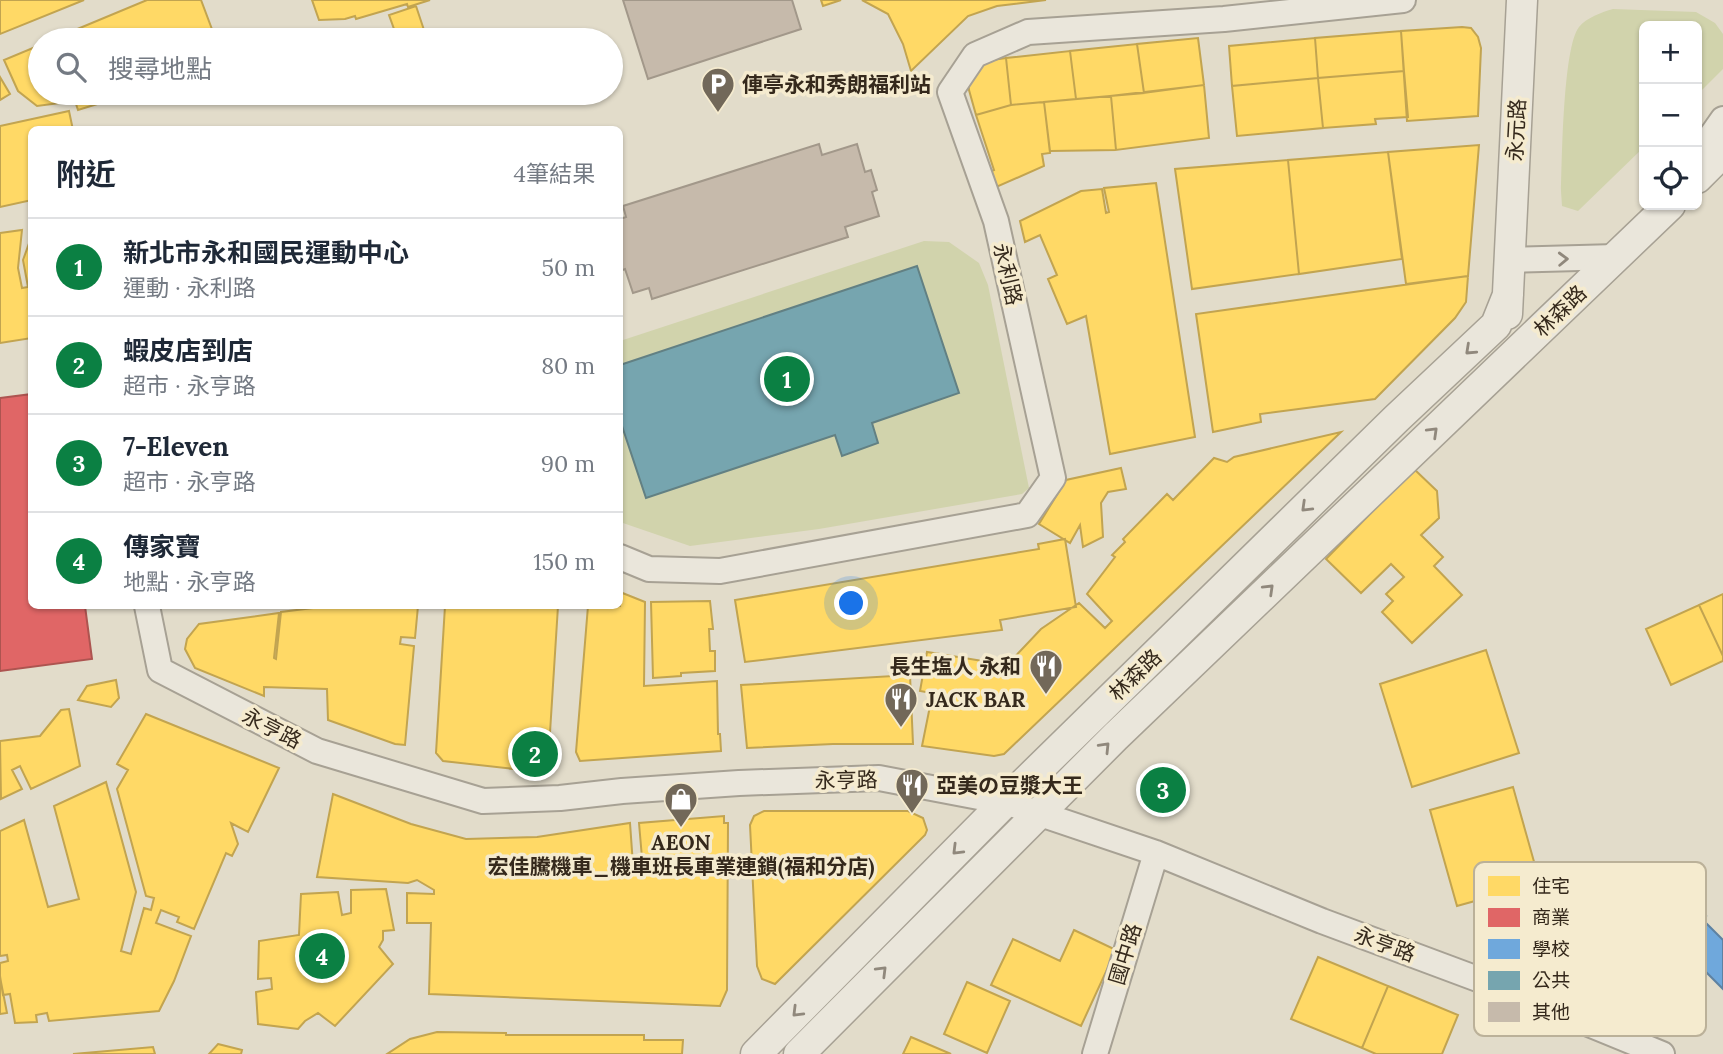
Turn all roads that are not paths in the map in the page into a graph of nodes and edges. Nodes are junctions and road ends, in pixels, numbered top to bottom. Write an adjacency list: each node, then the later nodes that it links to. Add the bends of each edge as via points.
1 (1403, 0): 14 (street, 永利路, via 1224,19 1028,32 975,55 950,92 996,221 1053,478 1027,515 720,571 649,569)
2 (1522, 0): 11 (street, 永元路)
3 (1723, 119): 4 (street)
4 (1702, 149)
5 (1723, 152): 6 (street)
6 (1702, 173)
7 (1658, 210): 9 (street)
8 (1665, 210): 9 (street)
9 (1643, 231): 10 (street, 林森路)
10 (1616, 257): 11 (street, one-way to 10); 13 (street, 林森路)
11 (1510, 260): 12 (street, 林森路)
12 (1508, 295): 13 (street, 林森路); 16 (street, 林森路, one-way to 16, via 1496,325)
13 (1504, 364): 17 (street, 林森路, one-way to 13)
14 (623, 558)
15 (148, 609): 16 (street, 永亨路, via 160,670 317,751 483,802 879,778)
16 (1005, 802): 17 (street, 永亨路); 21 (street, 林森路, one-way to 21)
17 (1040, 814): 18 (street, 永亨路); 22 (street, 林森路, one-way to 17)
18 (1156, 853): 19 (street, 永亨路); 23 (street, 國中路)
19 (1474, 978)
20 (1617, 1036): 24 (street, 永亨路)
21 (756, 1054)
22 (799, 1054)
23 (1095, 1054)
24 (1661, 1054)

